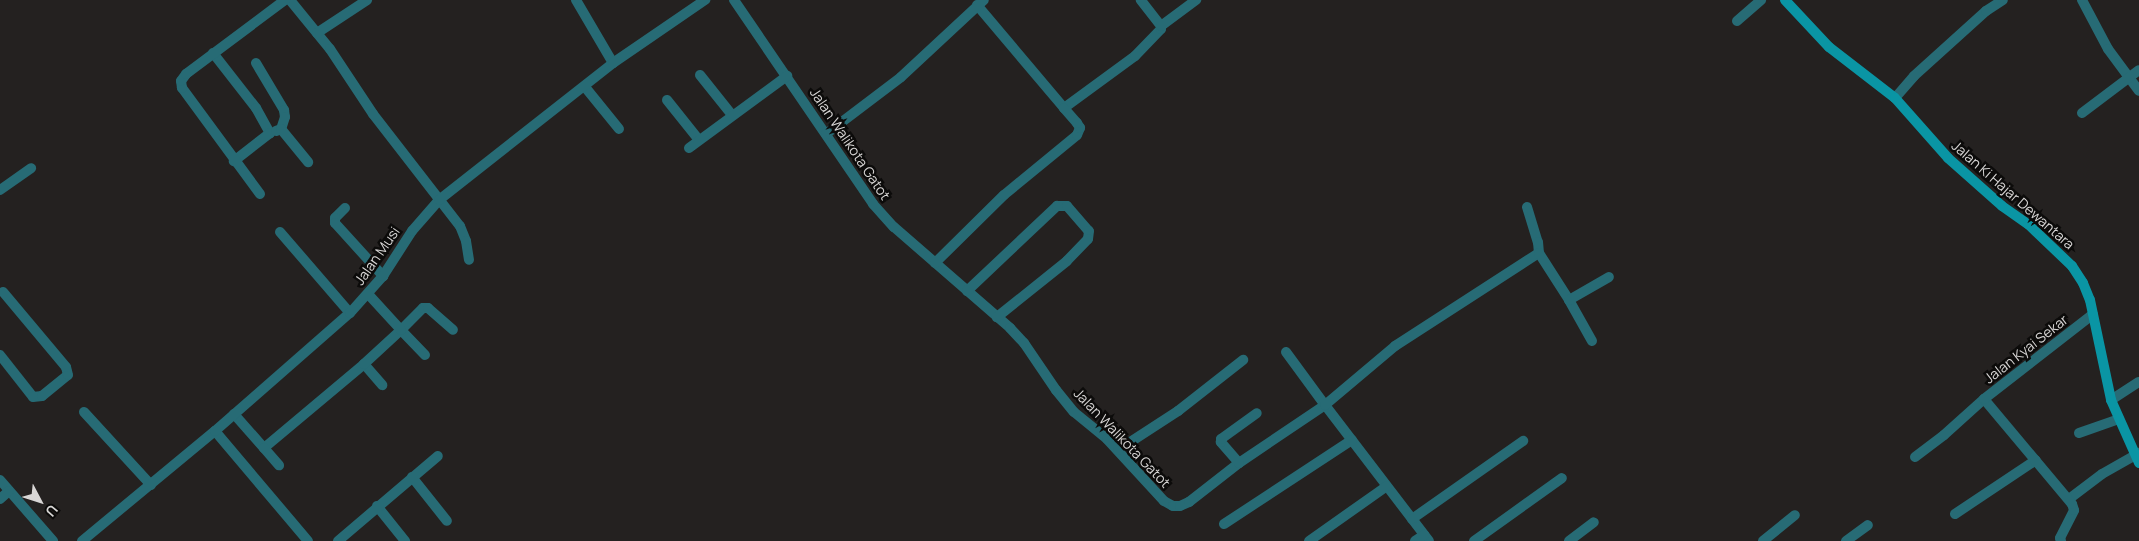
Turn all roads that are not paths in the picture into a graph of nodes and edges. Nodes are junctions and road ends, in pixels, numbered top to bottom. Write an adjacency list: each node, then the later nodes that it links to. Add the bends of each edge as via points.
1 (284, 0): 17 (street)
2 (290, 0): 16 (street)
3 (368, 0): 16 (street)
4 (576, 0): 19 (street)
5 (704, 0): 19 (street, Jalan Musi)
6 (734, 0): 22 (street, Jalan Walikota Gatot)
7 (1141, 0): 15 (street)
8 (1196, 0): 15 (street)
9 (1761, 0): 14 (street)
10 (1785, 0): 26 (main road, Jalan Ki Hajar Dewantara, via 1830,47)
11 (2003, 0): 26 (street, via 1986,11)
12 (2082, 0): 23 (street, via 2108,49)
13 (980, 2): 28 (street); 34 (street, via 900,77)
14 (1737, 21)
15 (1161, 26): 28 (street, via 1160,31 1134,56)
16 (318, 34): 42 (street, via 373,114)
17 (213, 53): 33 (street, via 256,108); 37 (street, via 186,74 181,81 182,88)
18 (256, 63): 31 (street, via 284,110)
19 (613, 63): 24 (street, Jalan Musi)
20 (2139, 70): 23 (street)
21 (700, 75): 30 (street)
22 (787, 76): 30 (street); 34 (street, Jalan Walikota Gatot)
23 (2129, 77): 25 (street); 29 (street)
24 (585, 86): 32 (street); 42 (street, Jalan Musi)
25 (2139, 90)
26 (1895, 98): 56 (main road, Jalan Ki Hajar Dewantara, via 1948,158 2055,249 2084,283)
27 (667, 100): 35 (street)
28 (1064, 108): 48 (street, via 1080,128 1077,135 1004,195)
29 (2082, 113)
30 (732, 115): 35 (street)
31 (281, 129): 33 (street); 38 (street)
32 (619, 129)
33 (270, 133): 37 (street)
34 (826, 134): 48 (street, Jalan Walikota Gatot, via 873,204)
35 (699, 140): 36 (street)
36 (689, 148)
37 (234, 161): 41 (street)
38 (308, 162)
39 (30, 168): 40 (street)
40 (0, 190)
41 (260, 194)
42 (439, 200): 47 (street, via 460,226); 49 (street, Jalan Musi, via 412,231)
43 (1527, 207): 46 (street, via 1538,242)
44 (345, 208): 49 (street, via 335,222)
45 (280, 232): 55 (street)
46 (1538, 253): 54 (street); 70 (street, Jalan Walikota Gatot, via 1396,346)
47 (469, 260)
48 (935, 263): 51 (street, Jalan Walikota Gatot)
49 (383, 276): 53 (street, Jalan Musi)
50 (1608, 277): 54 (street)
51 (967, 291): 57 (street, Jalan Walikota Gatot); 57 (street, via 1057,206 1067,206 1088,231 1088,239 1067,261)
52 (3, 292): 63 (street, via 66,368 68,375 42,396 33,397)
53 (368, 295): 55 (street, Jalan Musi); 58 (street)
54 (1569, 300): 60 (street)
55 (350, 313): 73 (street, Jalan Musi)
56 (2093, 314): 68 (street, Jalan Kyai Sekar); 69 (main road, Jalan Ki Hajar Dewantara)
57 (997, 317): 80 (street, Jalan Walikota Gatot, via 1024,343 1074,412)
58 (401, 330): 59 (street, via 426,307); 62 (street); 65 (street)
59 (453, 330)
60 (1592, 341)
61 (1286, 352): 70 (street)
62 (425, 354)
63 (1, 360)
64 (1243, 360): 80 (street, via 1178,412)
65 (364, 364): 67 (street); 79 (street)
66 (2139, 382): 69 (street)
67 (382, 385)
68 (1984, 399): 82 (street); 84 (street, Jalan Kyai Sekar)
69 (2111, 400): 74 (main road, Jalan Ki Hajar Dewantara)
70 (1325, 405): 77 (street); 85 (street, Jalan Walikota Gatot)
71 (84, 412): 90 (street)
72 (1257, 413): 85 (street, via 1221,439)
73 (234, 414): 75 (street, Jalan Musi); 79 (street)
74 (2119, 419): 76 (street); 83 (main road, Jalan Ki Hajar Dewantara)
75 (215, 431): 90 (street, Jalan Musi); 107 (street)
76 (2079, 434)
77 (1352, 440): 91 (street); 101 (street)
78 (1523, 441): 98 (street)
79 (264, 448): 86 (street)
80 (1118, 450): 85 (street, Jalan Walikota Gatot, via 1164,501 1173,506 1189,502)
81 (438, 456): 87 (street)
82 (1915, 457)
83 (2138, 457): 94 (street, via 2102,474)
84 (2036, 460): 94 (street, Jalan Kyai Sekar); 96 (street)
85 (1239, 463)
86 (279, 465)
87 (412, 477): 95 (street); 99 (street)
88 (1562, 478): 111 (street)
89 (0, 480): 92 (street)
90 (151, 485): 106 (street, Jalan Musi)
91 (1387, 486): 98 (street); 109 (street)
92 (9, 491): 93 (street); 105 (street)
93 (0, 499)
94 (2069, 499): 115 (street, via 2074,510)
95 (378, 506): 104 (street); 108 (street)
96 (1955, 514)
97 (1795, 515): 113 (street)
98 (1412, 519): 103 (street)
99 (448, 521)
100 (1594, 522): 112 (street)
101 (1224, 524)
102 (1868, 525): 114 (street)
103 (1426, 538): 110 (street)
104 (345, 539)
105 (53, 541)
106 (82, 541)
107 (308, 541)
108 (406, 541)
109 (1309, 541)
110 (1415, 541)
111 (1474, 541)
112 (1569, 541)
113 (1763, 541)
114 (1846, 541)
115 (2061, 541)

